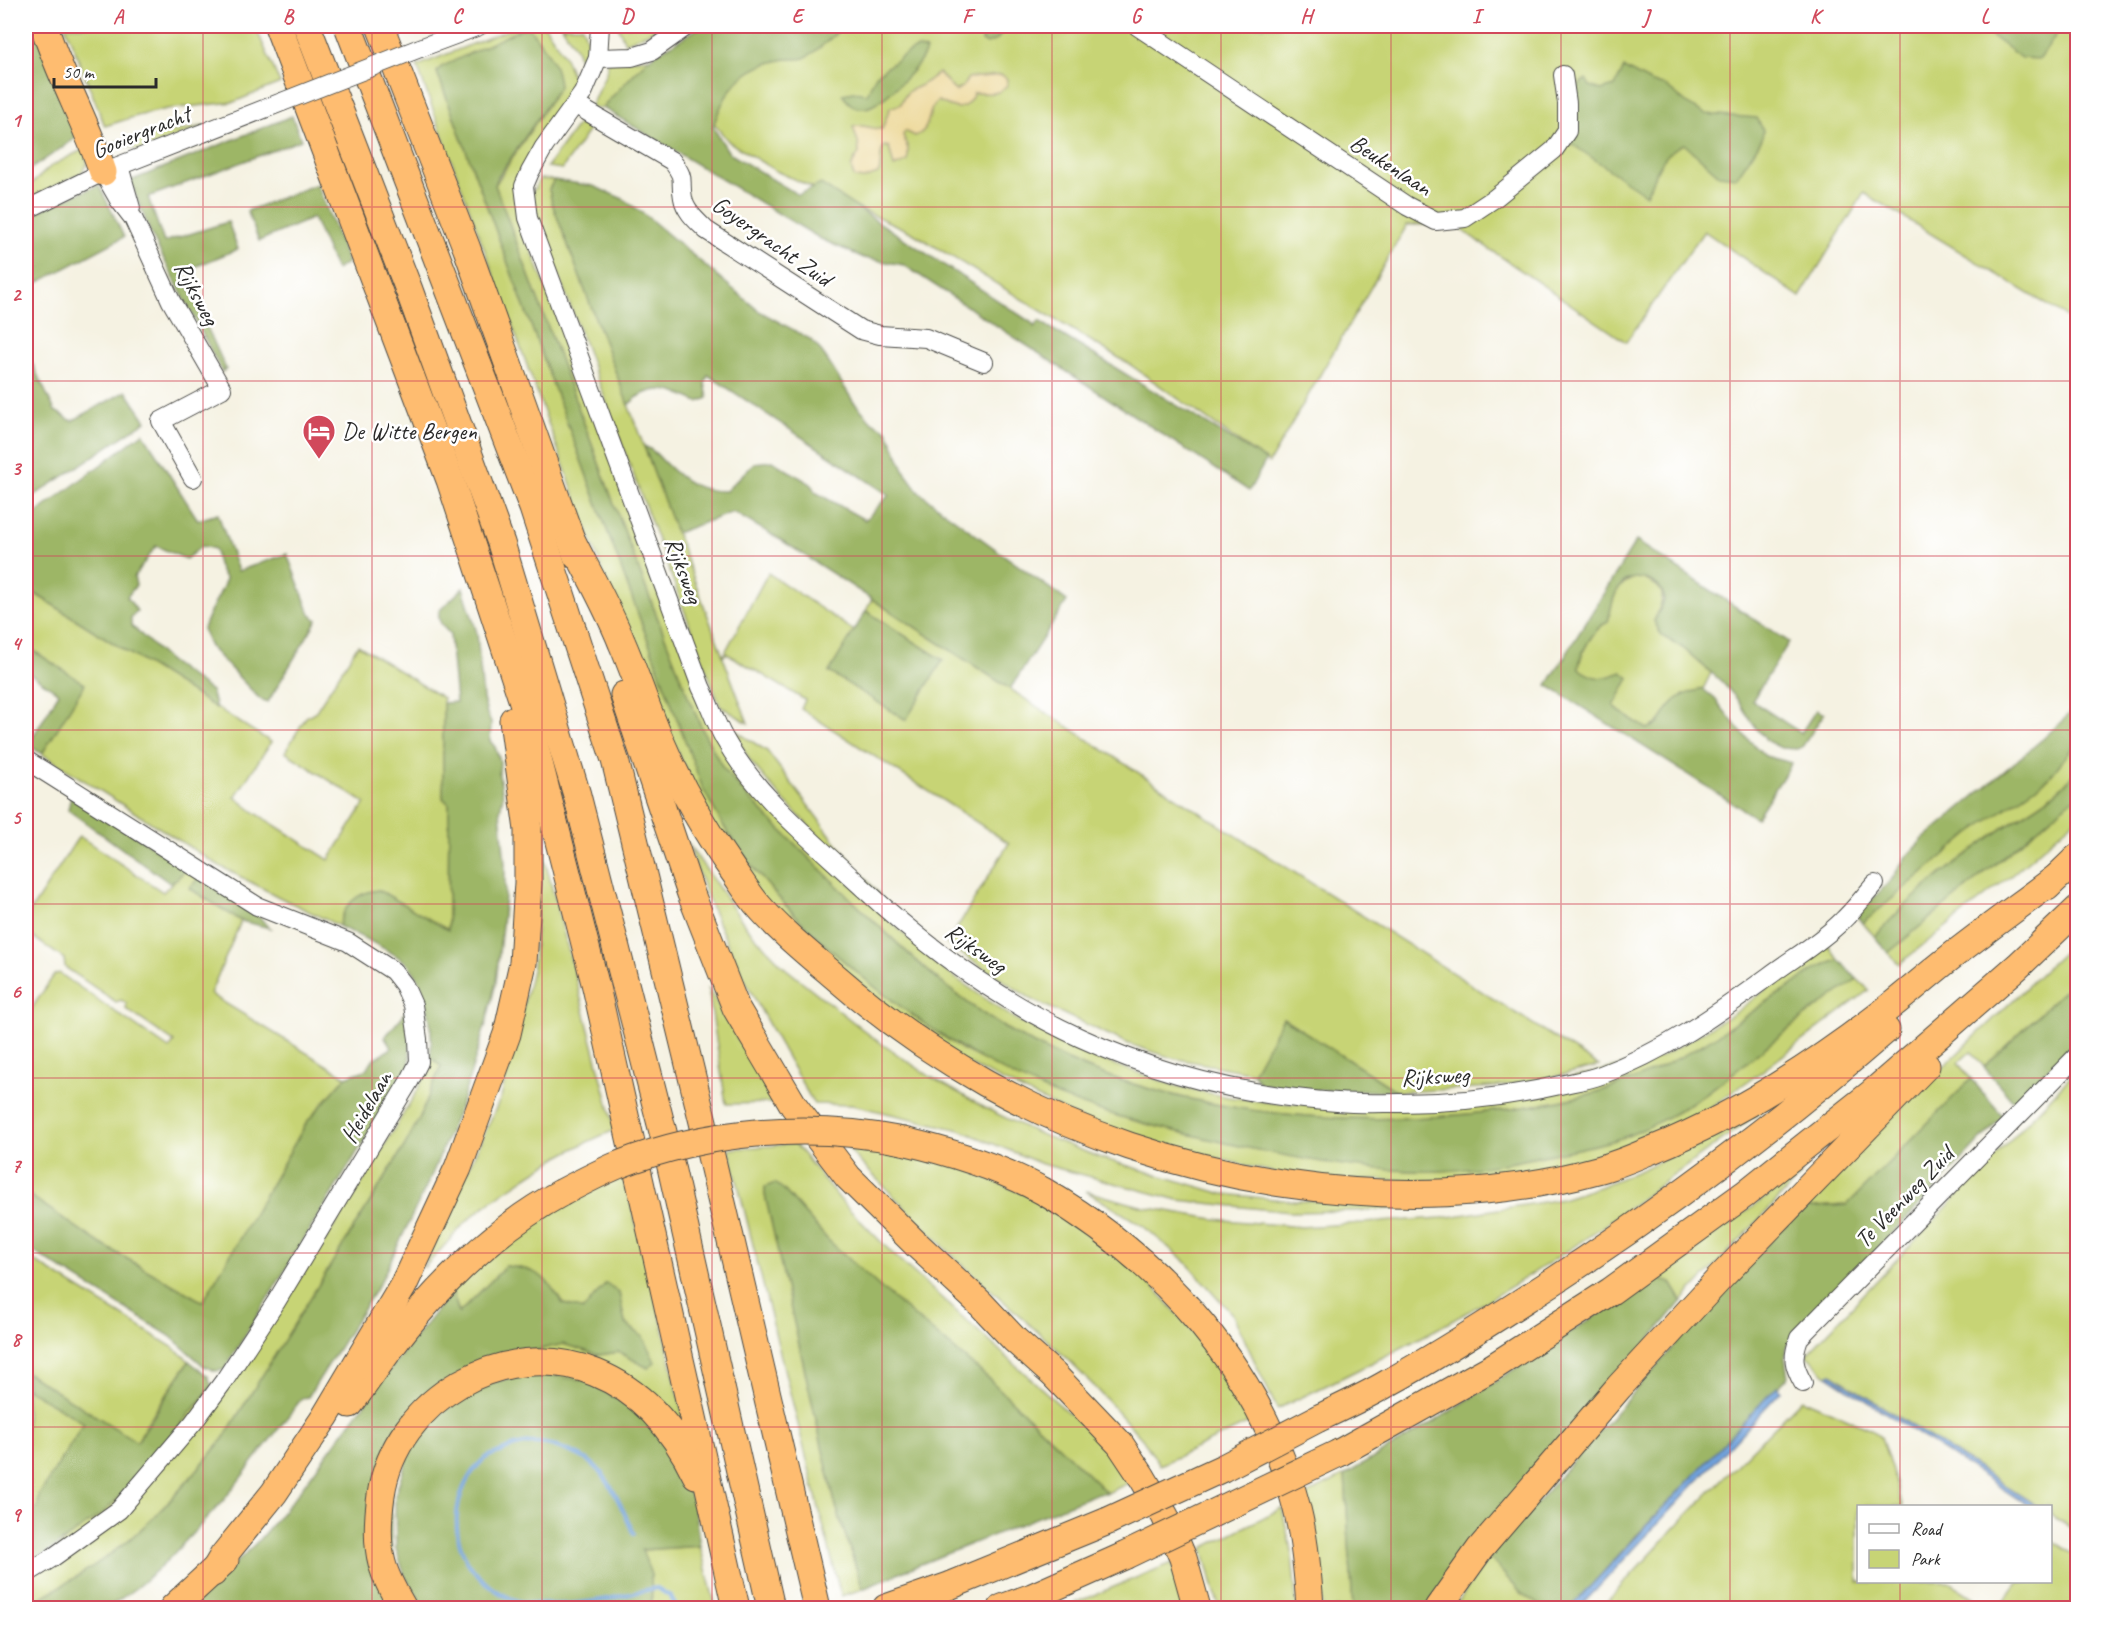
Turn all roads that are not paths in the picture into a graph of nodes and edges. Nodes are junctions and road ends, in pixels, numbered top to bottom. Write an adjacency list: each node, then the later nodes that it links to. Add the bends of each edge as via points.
1 (44, 26): 15 (highway, via 54,59 91,140)
2 (56, 26): 15 (highway)
3 (278, 26): 20 (highway, via 450,480)
4 (307, 26): 35 (highway, via 501,543 577,795 664,1136)
5 (348, 26): 36 (highway, via 533,508 615,760)
6 (380, 26): 19 (highway, via 467,249)
7 (479, 26): 15 (street, Gooiergracht, bridge)
8 (588, 26): 12 (street)
9 (600, 26): 12 (street)
10 (687, 26): 12 (street, via 652,51 632,57)
11 (1137, 26): 13 (street, Beukenlaan, via 1407,206 1436,221 1465,218 1554,150 1567,131)
12 (598, 53): 14 (street)
13 (1563, 75)
14 (573, 109): 17 (street, Goyergracht Zuid, via 672,161 682,174 682,199 706,230 861,330 926,338); 23 (street, Rijksweg, via 544,147 524,186 528,218 701,687 724,738 778,808 899,922 978,981 1038,1018 1093,1046 1153,1068 1276,1096 1338,1102 1440,1103 1522,1094 1598,1077 1660,1049 1719,1013 1841,922)
15 (111, 169): 16 (street, Gooiergracht); 18 (street, Rijksweg, via 129,196 133,218 171,301 222,389 160,421)
16 (26, 210)
17 (984, 362)
18 (193, 478)
19 (572, 541): 22 (highway, via 621,640 658,736 709,836 756,903 800,947 920,1042 987,1083 1105,1136 1196,1165 1289,1183 1402,1193 1509,1187 1604,1168 1698,1130 1802,1070 1873,1020); 27 (highway, via 691,894 736,1008 794,1106 848,1177)
20 (502, 635): 29 (highway, via 525,708 596,987); 30 (highway, via 528,830 523,963 507,1034 458,1168 403,1286 325,1417)
21 (26, 760): 31 (street, Heidelaan, via 257,906 348,942 393,971 413,1005 418,1062 282,1292 193,1423 119,1510)
22 (2069, 866): 37 (highway, bridge, via 1851,1061 1681,1195 1468,1337 1388,1384 1222,1468 1003,1565)
23 (1875, 884)
24 (2078, 909): 25 (highway)
25 (2018, 966): 38 (highway, bridge, via 1817,1138 1611,1291 1492,1366 1339,1453 1124,1556); 42 (highway, via 1619,1387 1480,1549)
26 (2078, 1055): 28 (street, Te Veenweg Zuid, via 1799,1338 1795,1369)
27 (981, 1304): 39 (highway, via 1120,1444 1165,1516 1183,1558); 40 (highway, via 1050,1360 1127,1442 1172,1511)
28 (1803, 1383)
29 (714, 1514): 33 (highway, via 685,1452 665,1424 618,1384 596,1372 570,1365 511,1364 484,1372 457,1384 410,1425 393,1452 383,1479 377,1532 382,1563); 34 (highway)
30 (213, 1573): 32 (highway); 41 (highway, bridge, via 267,1514 419,1312 465,1264 521,1217 618,1165 657,1152 731,1136 831,1131 903,1141 971,1160 1042,1191 1093,1223 1166,1284 1232,1363 1281,1458 1304,1541)
31 (26, 1574)
32 (173, 1608)
33 (403, 1608)
34 (736, 1608)
35 (771, 1608)
36 (817, 1608)
37 (886, 1608)
38 (1002, 1608)
39 (1197, 1608)
40 (1205, 1608)
41 (1310, 1608)
42 (1438, 1608)

